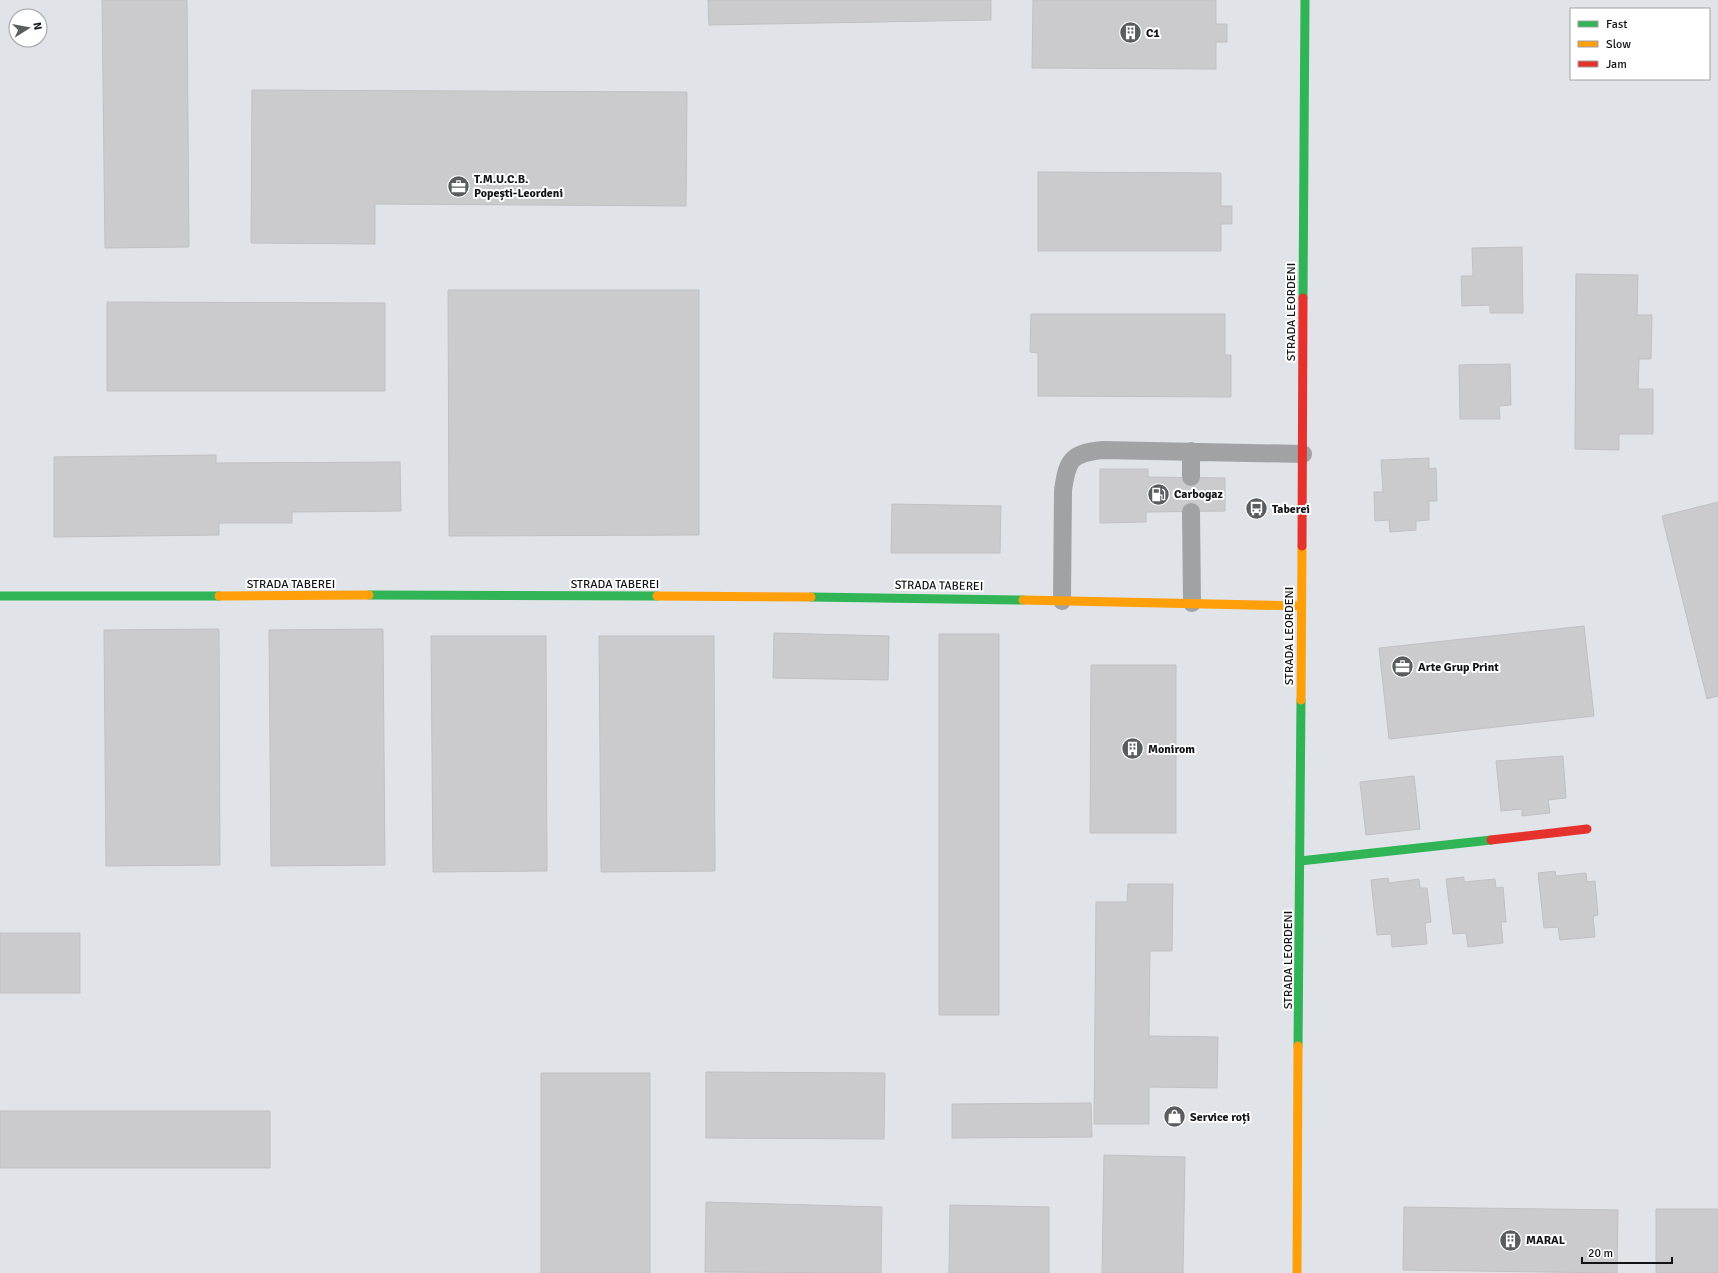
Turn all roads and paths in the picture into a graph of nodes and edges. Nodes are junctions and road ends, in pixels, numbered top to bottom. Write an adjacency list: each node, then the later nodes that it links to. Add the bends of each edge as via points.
1 (1305, 0): 3 (street, STRADA LEORDENI)
2 (1191, 452): 3 (lane); 4 (lane); 7 (lane, via 1102,450 1084,452 1074,457 1065,473 1062,491)
3 (1302, 454): 9 (street, STRADA LEORDENI)
4 (1191, 478)
5 (1191, 512): 8 (lane)
6 (0, 596): 7 (street, STRADA TABEREI, via 570,595)
7 (1062, 601): 8 (street, STRADA TABEREI)
8 (1192, 603): 9 (street, STRADA TABEREI)
9 (1301, 606): 11 (street, STRADA LEORDENI)
10 (1587, 829): 11 (street)
11 (1300, 861): 12 (street, STRADA LEORDENI)
12 (1297, 1273)

